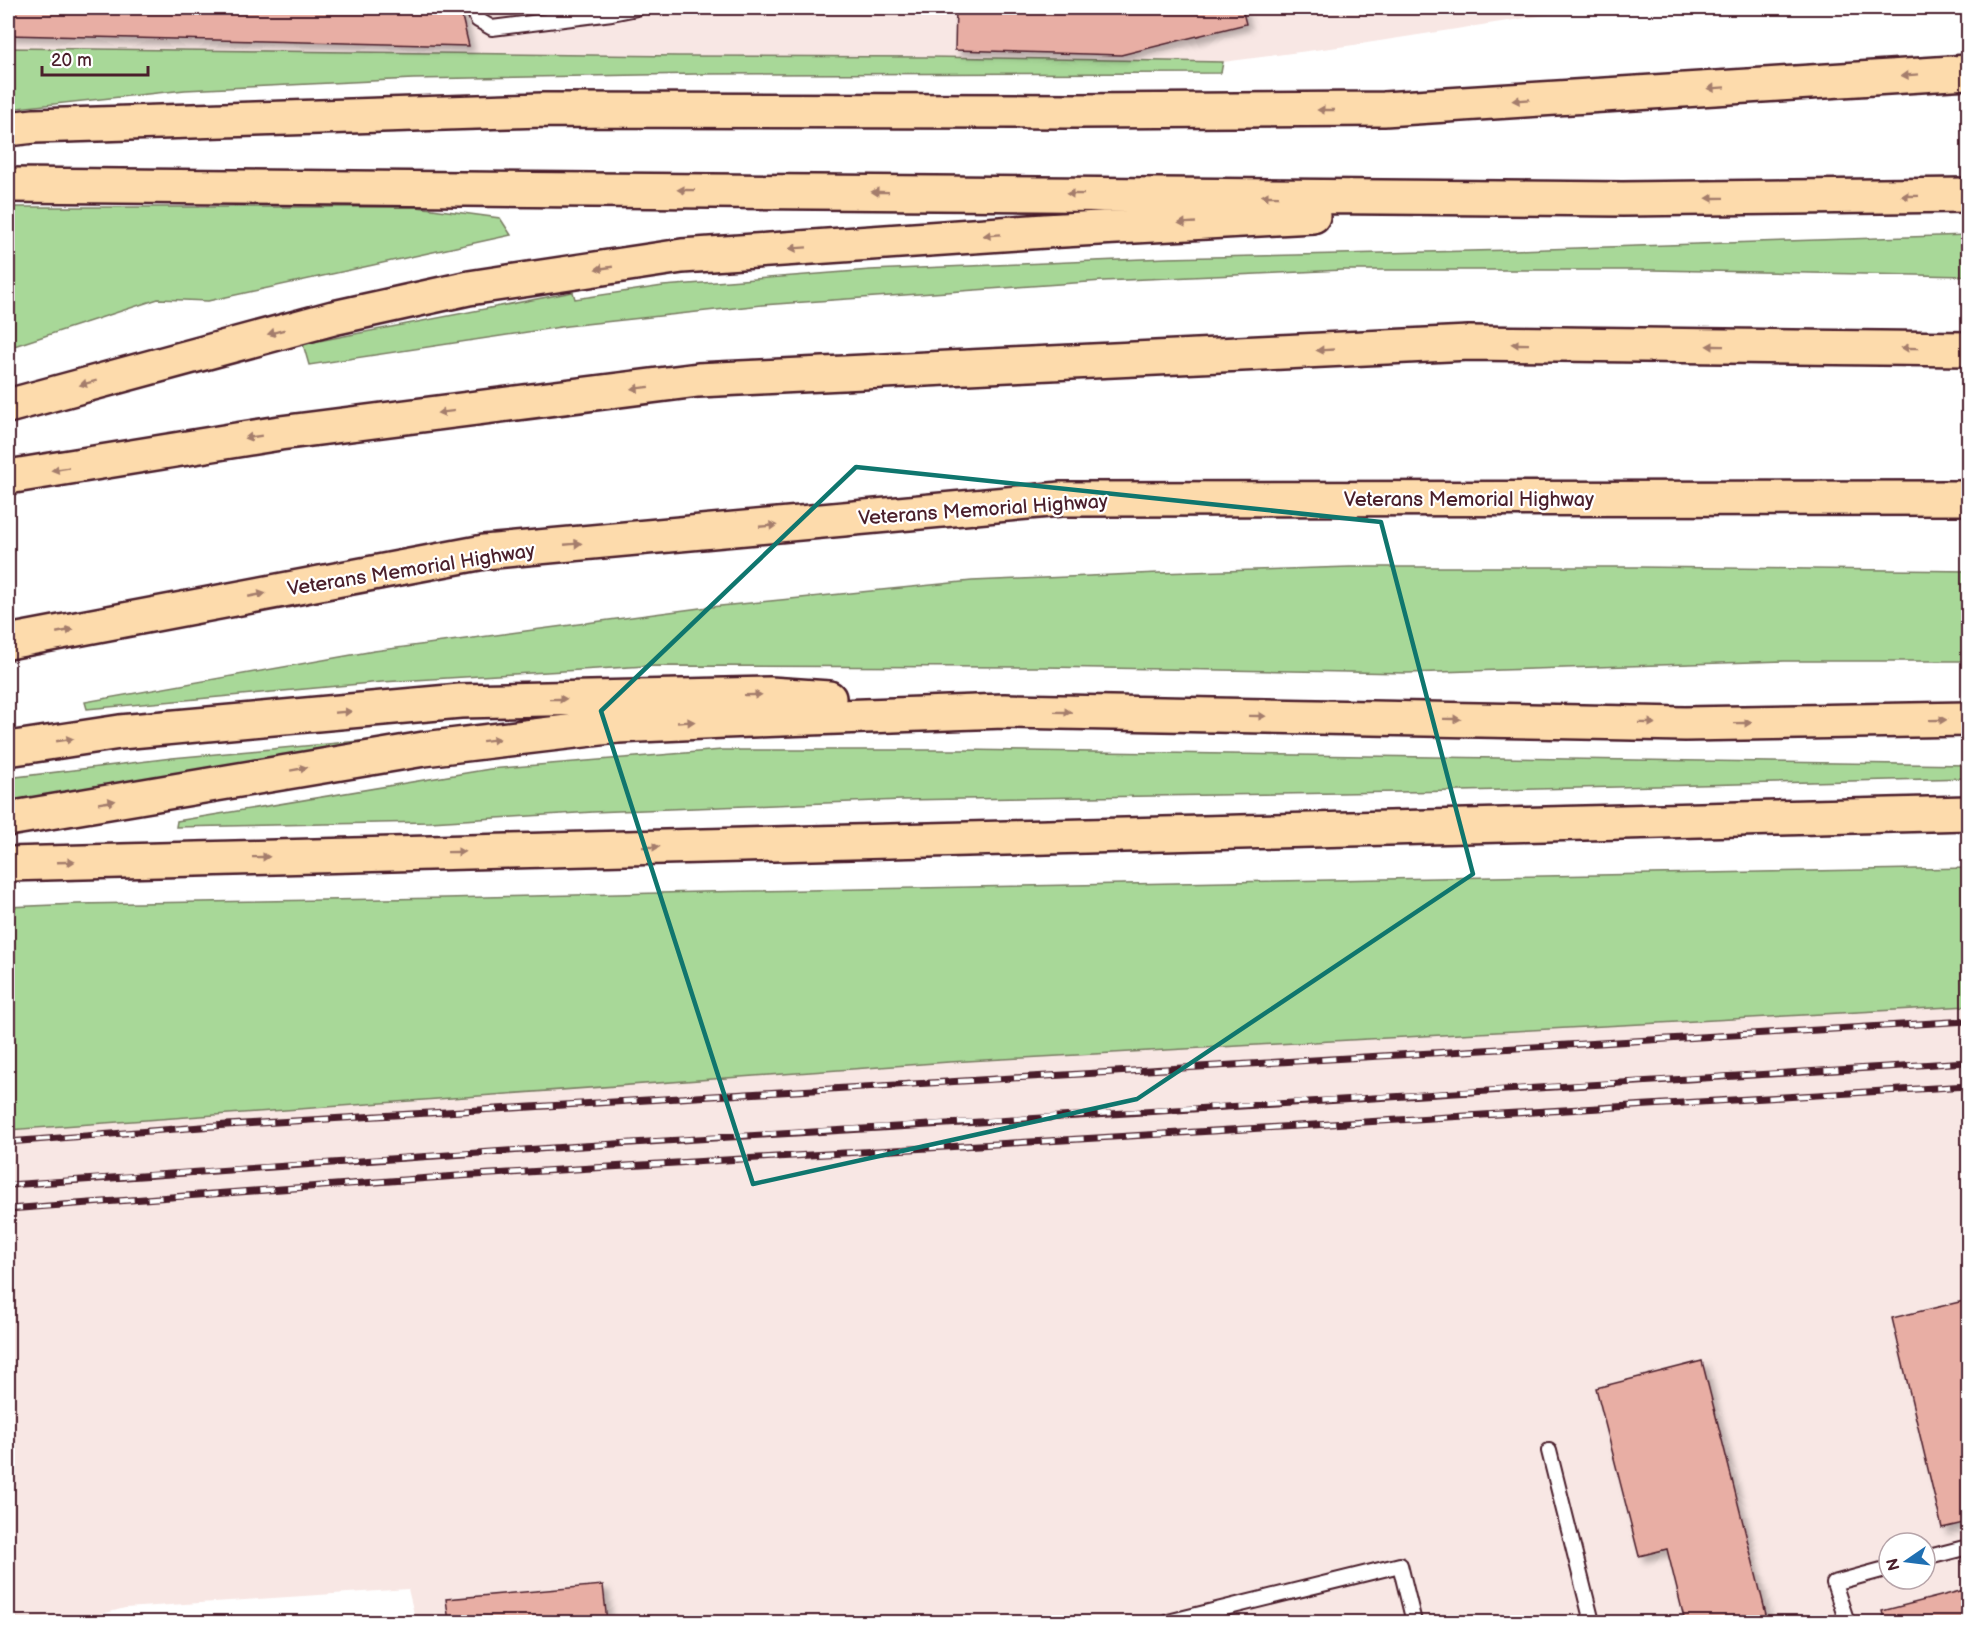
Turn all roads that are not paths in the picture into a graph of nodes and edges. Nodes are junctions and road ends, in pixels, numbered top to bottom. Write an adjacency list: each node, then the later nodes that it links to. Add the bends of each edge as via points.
1 (473, 8): 2 (lane, via 478,20 492,28)
2 (637, 8)
3 (1968, 72): 4 (highway, one-way to 4, via 1384,109 543,110)
4 (8, 129)
5 (8, 185): 7 (highway, one-way to 5)
6 (1968, 195): 7 (highway, one-way to 7)
7 (1623, 199): 9 (highway, one-way to 9, via 682,256 469,288 344,315)
8 (1968, 349): 10 (highway, one-way to 10, via 1468,343 698,380 280,433)
9 (8, 406)
10 (8, 477)
11 (1968, 498): 12 (highway, Veterans Memorial Highway, one-way to 11, via 484,552 1061,499)
12 (8, 642)
13 (1004, 711): 14 (highway, one-way to 14, via 1684,724); 15 (highway, one-way to 13, via 120,732 460,701 770,694); 17 (highway, one-way to 13, via 329,764 546,733 724,720)
14 (1968, 720)
15 (8, 749)
16 (1968, 813): 18 (highway, one-way to 16)
17 (8, 819)
18 (8, 864)
19 (1549, 1451): 25 (lane)
20 (1968, 1547): 21 (lane)
21 (1937, 1555)
22 (1877, 1571): 26 (lane, via 1834,1583)
23 (1168, 1623): 24 (lane, via 1400,1564)
24 (1414, 1623)
25 (1592, 1623)
26 (1847, 1623)

